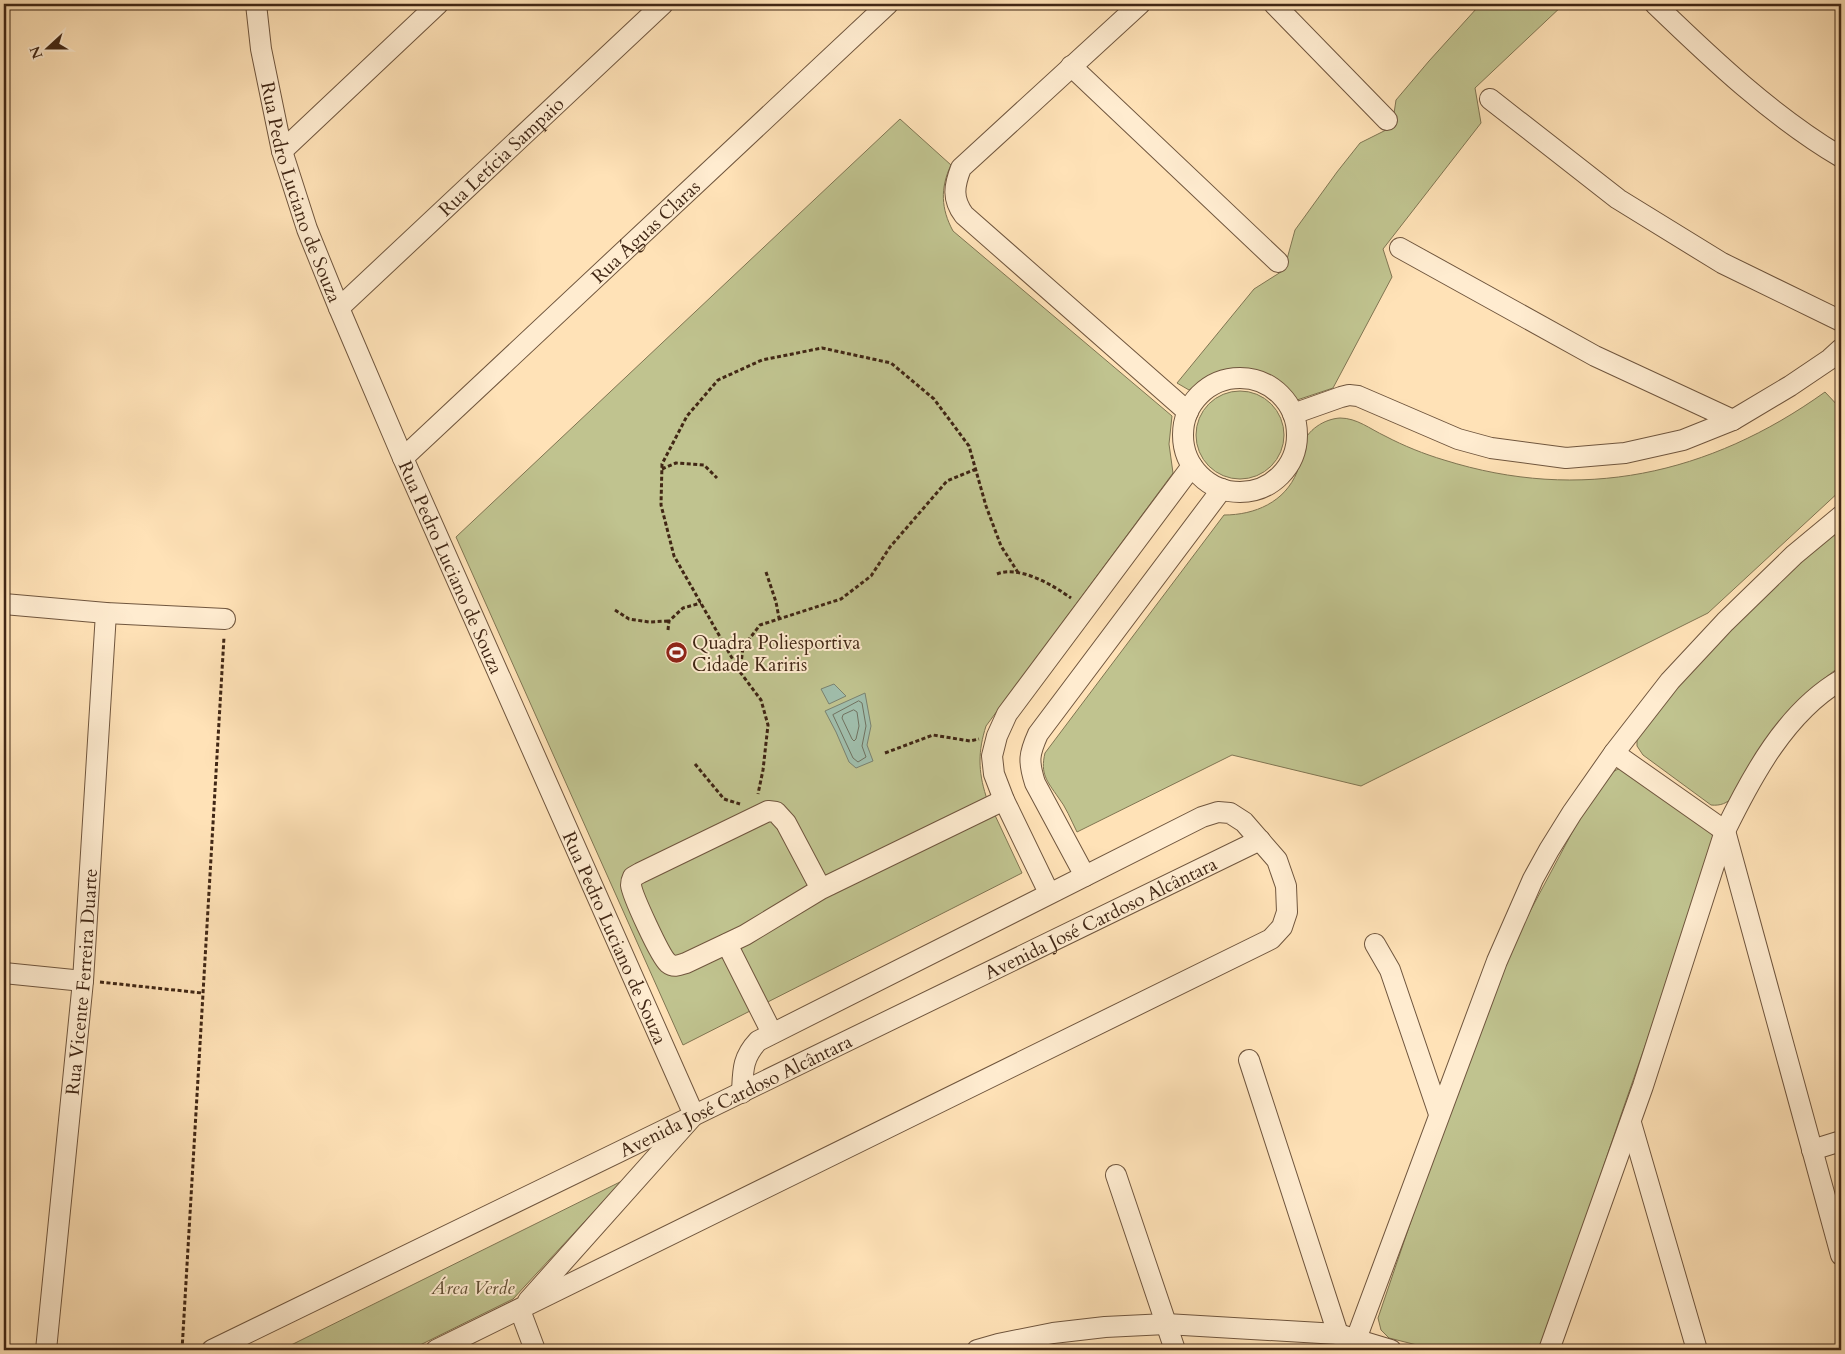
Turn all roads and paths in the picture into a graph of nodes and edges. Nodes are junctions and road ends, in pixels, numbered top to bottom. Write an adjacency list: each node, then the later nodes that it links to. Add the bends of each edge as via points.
1 (256, 4): 11 (street, Rua Pedro Luciano de Souza, via 261,49)
2 (438, 4): 11 (street)
3 (663, 4): 15 (street, Rua Letícia Sampaio)
4 (1140, 4): 8 (street)
5 (1274, 4): 10 (street)
6 (1655, 4): 12 (street, via 1713,61 1806,136)
7 (877, 7): 21 (street, Rua Águas Claras)
8 (1071, 66): 14 (street); 18 (street, via 961,168 954,194 957,206)
9 (1490, 99): 16 (street, via 1618,199 1722,263)
10 (1387, 120)
11 (282, 151): 15 (street, Rua Pedro Luciano de Souza, via 307,229)
12 (1841, 157)
13 (1400, 248): 20 (street, via 1595,356)
14 (1278, 262)
15 (339, 308): 21 (street, Rua Pedro Luciano de Souza)
16 (1841, 321)
17 (1841, 349): 20 (street, via 1790,386)
18 (1188, 412): 19 (street, via 1199,396 1214,384 1232,379 1252,379 1270,386 1284,398); 22 (street, via 1183,430 1185,449)
19 (1293, 414): 20 (street, via 1341,397 1358,396 1458,439 1491,448 1566,458 1624,453 1673,442); 26 (street, via 1297,432 1295,451 1275,481 1259,489)
20 (1732, 420)
21 (403, 458): 63 (street, Rua Pedro Luciano de Souza)
22 (1192, 466): 26 (street); 33 (street)
23 (662, 469): 24 (path, via 687,416 718,380 762,360 822,348 891,363 934,399 970,446); 25 (path, via 676,463 704,465); 31 (path, via 661,504 674,556)
24 (976, 469): 30 (path, via 1002,546); 36 (path, via 947,481 890,547 871,576 841,599)
25 (717, 478)
26 (1222, 490): 51 (street, via 1038,734 1030,752 1035,783)
27 (1841, 516): 44 (street, via 1794,555 1725,622 1670,681)
28 (766, 572): 36 (path)
29 (997, 574): 30 (path, via 1006,570)
30 (1019, 574): 33 (path, via 1053,585)
31 (701, 603): 38 (path, via 683,608); 40 (path)
32 (4, 604): 35 (street)
33 (1085, 609): 42 (street, via 1007,714)
34 (615, 610): 38 (path, via 629,619)
35 (106, 613): 37 (street); 57 (street, Rua Vicente Ferreira Duarte)
36 (779, 618): 40 (path, via 760,625 743,647)
37 (225, 619): 58 (path)
38 (669, 621): 39 (path)
39 (668, 630)
40 (740, 672): 46 (path, via 761,700 768,725 759,794)
41 (1841, 680): 49 (street, via 1809,704 1776,742 1740,800)
42 (997, 736): 43 (path, via 970,741 933,736); 47 (street, via 992,756 994,774)
43 (885, 753)
44 (1614, 753): 49 (street); 62 (street, via 1572,813 1533,879 1497,961)
45 (695, 764): 48 (path, via 724,799)
46 (751, 799)
47 (1004, 800): 52 (street); 53 (street)
48 (743, 805)
49 (1725, 832): 64 (street); 66 (street)
50 (1260, 840): 51 (street, via 1244,822 1230,813 1218,812); 61 (street, Avenida José Cardoso Alcântara); 69 (street, via 1277,860 1286,886 1287,912 1282,927 1271,939)
51 (1085, 876): 53 (street)
52 (821, 889): 54 (street); 54 (street, via 786,823 776,812 768,811 632,877 631,885 643,916 669,963 676,966 686,963)
53 (1049, 893): 59 (street)
54 (727, 944): 59 (street)
55 (1374, 944): 62 (street, via 1390,970)
56 (4, 973): 57 (street)
57 (83, 980): 58 (path); 73 (street, Rua Vicente Ferreira Duarte)
58 (202, 993): 74 (path)
59 (772, 1033): 61 (street, via 758,1040 750,1049 745,1059)
60 (1249, 1060): 71 (street)
61 (742, 1093): 63 (street, Avenida José Cardoso Alcântara)
62 (1439, 1114): 71 (street)
63 (694, 1115): 69 (street); 75 (street, Avenida José Cardoso Alcântara)
64 (1630, 1123): 81 (street); 82 (street)
65 (1841, 1141): 66 (street)
66 (1812, 1150): 68 (street)
67 (1116, 1175): 70 (street)
68 (1841, 1255)
69 (520, 1310): 76 (street); 77 (street)
70 (1166, 1324): 71 (street); 72 (street, via 1053,1333); 79 (street)
71 (1348, 1341): 80 (street)
72 (999, 1347): 78 (street)
73 (46, 1350)
74 (182, 1350)
75 (212, 1350)
76 (436, 1350)
77 (535, 1350)
78 (977, 1350)
79 (1175, 1350)
80 (1391, 1350)
81 (1549, 1350)
82 (1697, 1350)

